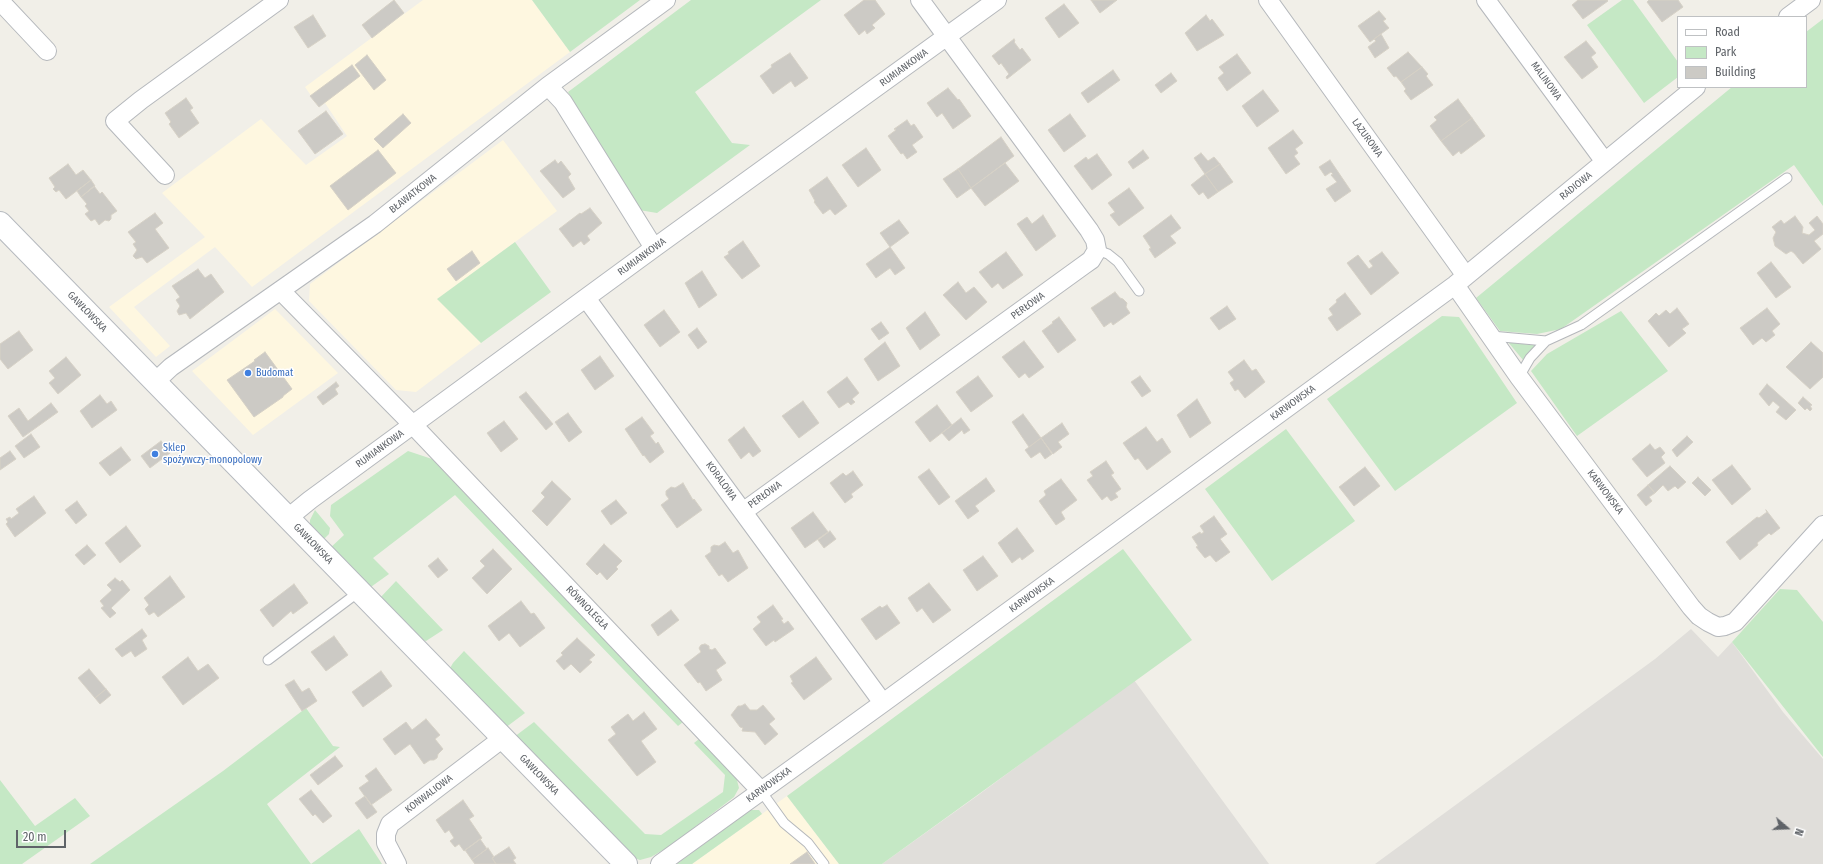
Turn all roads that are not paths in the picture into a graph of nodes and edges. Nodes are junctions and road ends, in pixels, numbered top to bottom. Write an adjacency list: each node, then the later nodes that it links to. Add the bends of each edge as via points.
1 (279, 0): 15 (street, via 115,121)
2 (666, 0): 12 (street, BŁAWATKOWA)
3 (920, 0): 10 (street)
4 (997, 0): 10 (street, RUMIANKOWA)
5 (1268, 0): 20 (street, LAZUROWA)
6 (1486, 0): 14 (street, MALINOWA)
7 (1811, 0): 9 (street)
8 (0, 1): 11 (street)
9 (1789, 16)
10 (946, 37): 18 (street, RUMIANKOWA); 19 (street, via 1089,230)
11 (47, 51)
12 (548, 86): 18 (street, via 563,102); 21 (street, BŁAWATKOWA, via 375,224)
13 (1695, 88): 14 (street, RADIOWA)
14 (1605, 162): 20 (street, RADIOWA)
15 (165, 175)
16 (1787, 178): 25 (lane, via 1581,325)
17 (0, 223): 27 (street, GAWŁOWSKA)
18 (654, 248): 23 (street, RUMIANKOWA)
19 (1097, 250): 22 (lane, via 1118,262); 29 (street, PERŁOWA, via 1084,266)
20 (1460, 280): 24 (street, KARWOWSKA); 34 (street, KARWOWSKA)
21 (281, 291): 27 (street, BŁAWATKOWA, via 171,367); 28 (street, RÓWNOLEGŁA)
22 (1139, 291)
23 (586, 298): 28 (street, RUMIANKOWA); 29 (street, KORALOWA)
24 (1491, 336): 25 (lane); 26 (street, KARWOWSKA)
25 (1546, 341): 26 (lane, via 1530,358)
26 (1519, 377): 31 (street, KARWOWSKA, via 1691,607 1718,627 1735,622)
27 (155, 382): 30 (street, GAWŁOWSKA)
28 (413, 425): 30 (street, RUMIANKOWA); 36 (street, RÓWNOLEGŁA)
29 (744, 511): 34 (street, KORALOWA)
30 (288, 518): 32 (street, GAWŁOWSKA)
31 (1823, 525)
32 (360, 591): 33 (lane); 35 (street, GAWŁOWSKA)
33 (268, 660)
34 (883, 703): 36 (street, KARWOWSKA)
35 (503, 738): 37 (street, KONWALIOWA, via 390,824 386,843); 38 (street, GAWŁOWSKA)
36 (761, 791): 39 (street, KARWOWSKA); 40 (lane, via 784,823 808,843)
37 (397, 864)
38 (626, 864)
39 (660, 864)
40 (824, 864)

